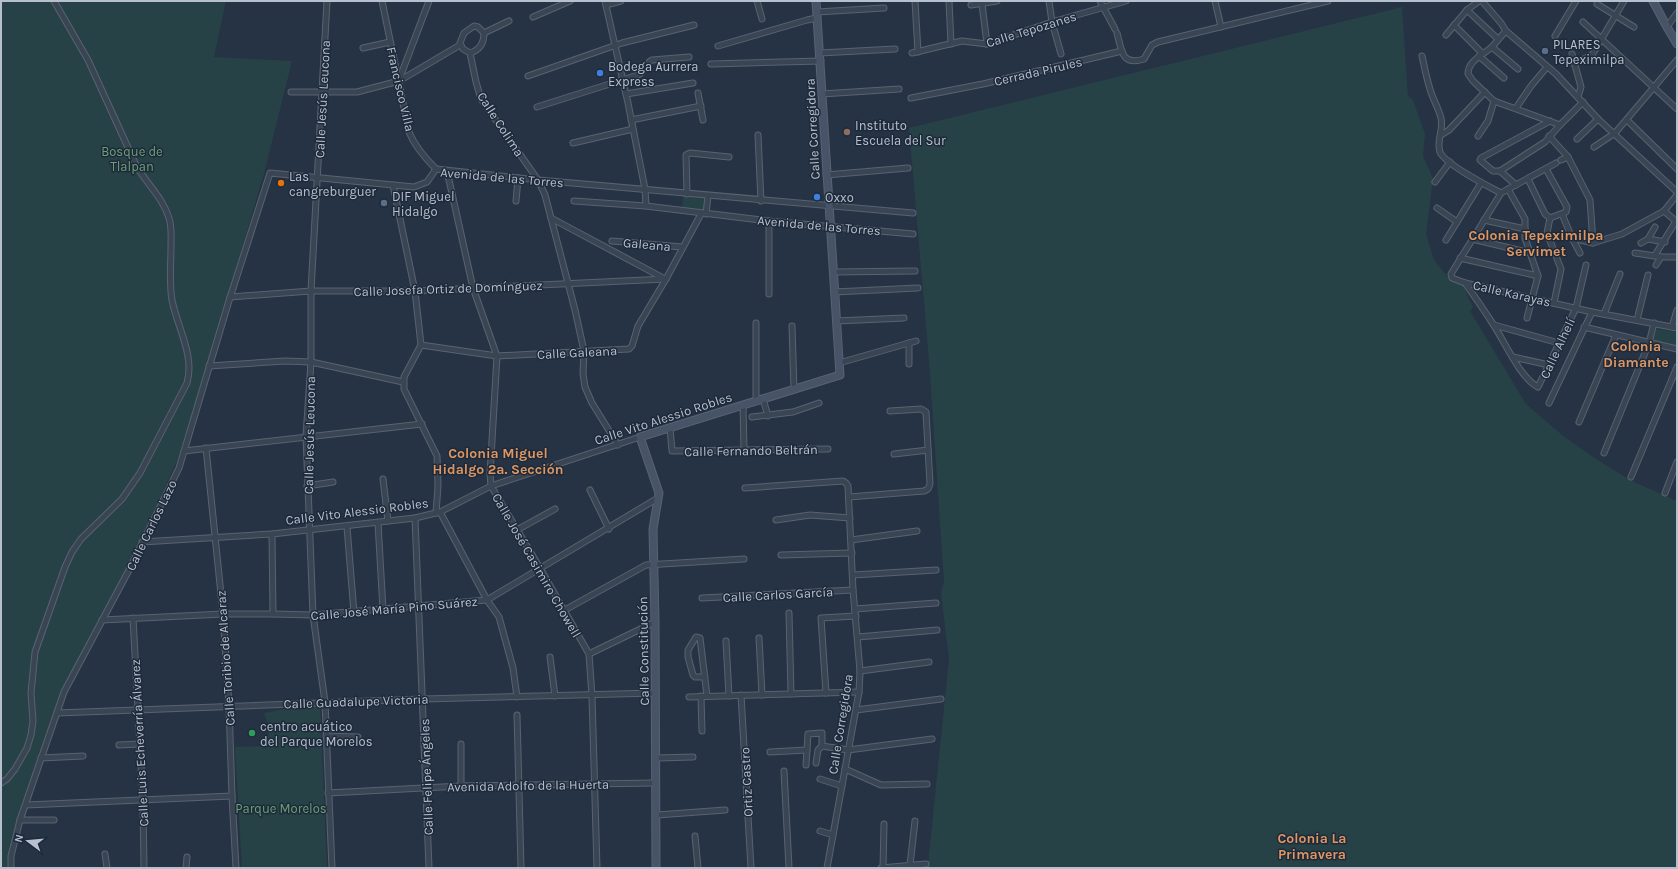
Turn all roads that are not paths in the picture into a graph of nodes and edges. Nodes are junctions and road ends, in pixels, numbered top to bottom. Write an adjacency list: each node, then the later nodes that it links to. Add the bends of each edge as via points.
1 (54, 1): 345 (street, via 88,60 136,165 166,208 170,221 172,300 190,374 140,473 122,499 81,538 65,567 35,652 31,693 31,735 15,769)
2 (327, 1): 83 (street, Calle Jesús Leucona)
3 (382, 1): 49 (street, Francisco Villa)
4 (429, 1): 77 (street)
5 (570, 1): 33 (street)
6 (621, 1): 22 (street)
7 (757, 1): 34 (street)
8 (816, 1): 31 (street, Calle Corregidora)
9 (915, 1): 60 (street)
10 (949, 1): 50 (street)
11 (996, 1): 23 (street)
12 (1049, 1): 36 (street)
13 (1100, 1): 26 (street)
14 (1126, 1): 26 (street, Calle Tepozanes)
15 (1215, 1): 40 (street)
16 (1298, 1): 28 (street)
17 (1328, 1): 28 (street)
18 (1480, 1): 29 (street); 43 (street)
19 (1576, 1): 46 (street)
20 (1624, 1): 32 (street)
21 (1653, 1): 42 (street)
22 (605, 3): 54 (street)
23 (982, 4): 25 (street); 51 (street)
24 (1597, 4): 32 (street)
25 (971, 5)
26 (1103, 7): 36 (street, Calle Tepozanes); 59 (street, via 1116,31)
27 (884, 8): 31 (street)
28 (1299, 8): 40 (street)
29 (1467, 10): 39 (street); 47 (street)
30 (1677, 13): 42 (street)
31 (817, 15): 55 (street); 68 (street, Calle Corregidora)
32 (1615, 15): 41 (street); 48 (street)
33 (533, 17)
34 (762, 19)
35 (509, 21): 44 (street)
36 (1052, 22): 51 (street, Calle Tepozanes); 63 (street)
37 (1583, 22): 48 (street)
38 (694, 25): 54 (street)
39 (1454, 25): 45 (street); 64 (street)
40 (1221, 27): 59 (street, via 1158,42 1152,45 1144,59 1132,62 1127,60)
41 (1634, 27)
42 (1666, 27): 52 (street)
43 (1506, 31): 47 (street); 72 (street)
44 (484, 33): 53 (street, via 478,27 470,28 462,36); 61 (street, via 484,40 479,48)
45 (1446, 35)
46 (1555, 36)
47 (1498, 39): 56 (street)
48 (1602, 40): 71 (street, via 1592,55); 79 (street)
49 (390, 42): 57 (street); 77 (street, Francisco Villa)
50 (951, 44): 51 (street, Calle Tepozanes, via 962,41); 60 (street, Calle Tepozanes)
51 (988, 44)
52 (1677, 44)
53 (460, 45): 61 (street); 77 (street)
54 (615, 45): 74 (street); 76 (street)
55 (718, 46)
56 (1492, 47): 64 (street); 73 (street)
57 (363, 48)
58 (895, 49): 68 (street)
59 (1122, 51): 88 (street, Cerrada Pirules)
60 (918, 52): 62 (street, Calle Tepozanes)
61 (470, 53): 124 (street, Calle Colima, via 481,99)
62 (912, 53)
63 (1061, 54)
64 (1480, 54): 75 (street); 82 (street, via 1468,74)
65 (1572, 54): 71 (street)
66 (1422, 56): 104 (street, via 1441,118)
67 (689, 57): 76 (street, via 652,60 640,74)
68 (820, 57): 70 (street); 86 (street, Calle Corregidora)
69 (1677, 60): 79 (street)
70 (711, 64)
71 (1574, 64): 87 (street, via 1581,87)
72 (1547, 67): 87 (street); 93 (street)
73 (1518, 69)
74 (528, 76)
75 (1504, 78)
76 (622, 79): 85 (street); 92 (street)
77 (399, 81): 83 (street, via 357,92); 114 (street, Francisco Villa, via 413,142)
78 (693, 83): 85 (street)
79 (1653, 87): 94 (street); 98 (street)
80 (899, 89): 86 (street)
81 (291, 92): 83 (street)
82 (1485, 92): 89 (street); 104 (street)
83 (323, 93): 121 (street, Calle Jesús Leucona)
84 (698, 93): 91 (street)
85 (626, 94): 96 (street)
86 (822, 94): 120 (street, Calle Corregidora)
87 (1578, 97): 90 (street)
88 (911, 98)
89 (1494, 101): 93 (street); 105 (street, via 1488,121)
90 (1583, 102): 95 (street); 100 (street)
91 (701, 106): 96 (street); 97 (street)
92 (537, 107)
93 (1516, 108): 99 (street)
94 (1677, 109)
95 (1598, 119): 102 (street); 107 (street)
96 (631, 120): 101 (street)
97 (703, 120)
98 (1627, 120): 102 (street); 116 (street)
99 (1550, 121): 100 (street); 118 (street, via 1481,158 1480,160 1493,171)
100 (1560, 125): 106 (street)
101 (633, 129): 108 (street); 129 (street)
102 (1615, 133): 109 (street); 133 (street)
103 (758, 135): 135 (street)
104 (1441, 135): 112 (street, via 1440,151)
105 (1478, 136)
106 (1549, 136): 111 (street); 118 (street, via 1545,142)
107 (1577, 139)
108 (573, 143)
109 (1594, 147)
110 (729, 157): 132 (street, via 690,153 686,155)
111 (1568, 157): 115 (street); 161 (street, via 1590,200)
112 (1450, 162): 125 (street); 126 (street)
113 (908, 168): 120 (street)
114 (436, 169): 117 (street, Avenida de las Torres); 127 (street, Avenida de las Torres, via 427,182 421,185)
115 (1546, 169): 123 (street); 144 (street, via 1567,207 1566,212)
116 (1677, 169)
117 (447, 171): 122 (street, Avenida de las Torres); 181 (street, Calle José Casimiro Chowell)
118 (1500, 171): 128 (street)
119 (270, 173): 121 (street, Avenida de las Torres); 187 (street, Calle Carlos Lazo)
120 (826, 175): 139 (street, Calle Corregidora)
121 (318, 178): 127 (street, Avenida de las Torres); 183 (street, Calle Jesús Leucona)
122 (518, 178): 124 (street, Avenida de las Torres); 136 (street)
123 (1528, 179): 128 (street); 146 (street)
124 (538, 180): 129 (street, Avenida de las Torres); 145 (street, Calle Colima)
125 (1436, 182)
126 (1481, 183): 131 (street); 149 (street)
127 (394, 185): 184 (street)
128 (1516, 185): 130 (street)
129 (645, 189): 132 (street, Avenida de las Torres); 138 (street)
130 (1508, 189): 131 (street); 153 (street, via 1525,219)
131 (1501, 193): 147 (street)
132 (687, 194): 134 (street, Avenida de las Torres)
133 (1677, 194): 141 (street)
134 (708, 196): 135 (street, Avenida de las Torres); 143 (street)
135 (761, 200): 139 (street, Avenida de las Torres)
136 (516, 201)
137 (574, 201): 138 (street, Avenida de las Torres)
138 (646, 206): 143 (street, Avenida de las Torres)
139 (829, 206): 142 (street, Avenida de las Torres); 151 (street, Calle Corregidora)
140 (1437, 208): 149 (street)
141 (1664, 211): 150 (street); 161 (street, via 1622,234)
142 (913, 213)
143 (704, 214): 148 (street, Avenida de las Torres); 163 (street, Calle Galeana)
144 (1562, 214): 146 (street); 155 (street)
145 (551, 218): 178 (street); 179 (street, Calle Colima)
146 (1550, 218): 189 (street, via 1547,233 1561,269)
147 (1484, 220): 153 (street); 156 (street)
148 (769, 221): 151 (street, Avenida de las Torres); 186 (street)
149 (1457, 222): 158 (street)
150 (1676, 222): 160 (street)
151 (830, 227): 154 (street, Avenida de las Torres); 174 (street, Calle Corregidora)
152 (1655, 227): 157 (street)
153 (1525, 229): 165 (street, via 1525,238)
154 (913, 234)
155 (1572, 238): 161 (street); 164 (street)
156 (1472, 239): 165 (street); 170 (street)
157 (1648, 239): 160 (street); 162 (street)
158 (1446, 240)
159 (612, 241): 163 (street, Galeana)
160 (1665, 242): 167 (street)
161 (1593, 243)
162 (1641, 243)
163 (682, 247): 178 (street, Calle Galeana)
164 (1580, 252)
165 (1531, 253): 177 (street)
166 (1635, 253): 167 (street)
167 (1655, 256): 168 (street)
168 (1661, 257): 169 (street); 172 (street)
169 (1677, 257)
170 (1460, 258): 177 (street); 180 (street, Calle Karayas, via 1451,274 1452,278)
171 (1586, 265): 190 (street, Calle Alhelí)
172 (1656, 265)
173 (915, 271): 174 (street)
174 (833, 272): 185 (street, Calle Corregidora)
175 (1620, 274): 193 (street)
176 (1648, 275): 196 (street)
177 (1538, 276): 188 (street)
178 (666, 279): 179 (street, Calle Josefa Ortiz de Domínguez); 211 (street, Calle Galeana, via 638,326 629,349)
179 (569, 283): 181 (street, Calle Josefa Ortiz de Domínguez); 211 (street, Calle Colima)
180 (1465, 283): 188 (street, Calle Karayas); 200 (street)
181 (473, 288): 184 (street, Calle Josefa Ortiz de Domínguez); 212 (street, Calle José Casimiro Chowell)
182 (918, 288): 185 (street)
183 (311, 291): 184 (street, Calle Josefa Ortiz de Domínguez); 187 (street, Calle Josefa Ortiz de Domínguez); 214 (street, Calle Jesús Leucona)
184 (415, 291): 209 (street)
185 (834, 292): 197 (street, Calle Corregidora)
186 (769, 294)
187 (230, 297): 218 (street, Calle Carlos Lazo)
188 (1533, 298): 189 (street, Calle Karayas); 195 (street)
189 (1554, 303): 190 (street, Calle Karayas)
190 (1576, 308): 192 (street, Calle Karayas); 207 (street, Calle Alhelí)
191 (1677, 310): 203 (street)
192 (1592, 312): 193 (street, Calle Karayas); 202 (street)
193 (1604, 314): 196 (street, Calle Karayas)
194 (904, 318): 197 (street)
195 (1527, 318)
196 (1637, 320): 199 (street, Calle Karayas)
197 (836, 321): 215 (street, Calle Corregidora)
198 (756, 323): 224 (street)
199 (1654, 323): 203 (street, Calle Karayas); 208 (street)
200 (1494, 325): 207 (street); 213 (street)
201 (792, 326): 222 (street)
202 (1584, 327): 204 (street); 226 (street)
203 (1675, 328)
204 (1616, 335): 208 (street); 231 (street)
205 (916, 341): 206 (street)
206 (909, 343): 215 (street); 216 (street)
207 (1559, 343): 217 (street, Calle Alhelí)
208 (1649, 343): 210 (street); 242 (street)
209 (420, 344): 212 (street, Calle Galeana); 221 (street)
210 (1677, 349)
211 (584, 351): 212 (street, Calle Galeana); 236 (street, Calle Colima, via 585,387)
212 (497, 356): 249 (street, Calle José Casimiro Chowell)
213 (1513, 357): 217 (street); 217 (street, Calle Alhelí, via 1532,384 1538,387)
214 (310, 362): 218 (street); 221 (street); 234 (street, Calle Jesús Leucona)
215 (839, 363): 220 (street, Calle Corregidora)
216 (909, 364)
217 (1549, 365)
218 (209, 366): 241 (street, Calle Carlos Lazo)
219 (1677, 367): 245 (street)
220 (843, 375): 222 (street, Calle Vito Alessio Robles)
221 (403, 382): 232 (street, via 406,394)
222 (794, 390): 223 (street, Calle Vito Alessio Robles)
223 (763, 399): 224 (street, Calle Vito Alessio Robles); 229 (street)
224 (756, 401): 227 (street, Calle Vito Alessio Robles)
225 (819, 403): 229 (street, via 794,412)
226 (1549, 403)
227 (743, 405): 233 (street, Calle Vito Alessio Robles); 239 (street)
228 (890, 411): 240 (street, via 926,412)
229 (768, 416): 230 (street)
230 (752, 417)
231 (1578, 422)
232 (422, 424): 234 (street); 256 (street, via 437,456)
233 (670, 428): 235 (street, Calle Vito Alessio Robles); 239 (street, Calle Fernando Beltrán, via 672,451)
234 (306, 436): 237 (street); 248 (street, Calle Jesús Leucona)
235 (640, 437): 236 (street, Calle Vito Alessio Robles); 254 (street, Calle Constitución)
236 (618, 445): 249 (street, Calle Vito Alessio Robles)
237 (206, 448): 241 (street); 268 (street, Calle Toribio de Alcaraz)
238 (828, 449): 239 (street, Calle Fernando Beltrán)
239 (744, 450)
240 (928, 450): 243 (street); 253 (street, via 928,489)
241 (184, 451): 270 (street, Calle Carlos Lazo, via 170,489)
242 (1604, 453)
243 (894, 454)
244 (1677, 462): 252 (street)
245 (1631, 477)
246 (383, 479): 260 (street)
247 (333, 482): 248 (street)
248 (307, 486): 264 (street, Calle Jesús Leucona)
249 (491, 486): 256 (street, Calle Vito Alessio Robles); 265 (street, Calle José Casimiro Chowell)
250 (745, 488): 253 (street, Calle Corregidora, via 843,481 848,486)
251 (590, 490): 263 (street)
252 (1665, 493)
253 (849, 497): 258 (street, Calle Corregidora)
254 (659, 498): 263 (street, Calle José María Pino Suárez); 274 (street, Calle Constitución, via 653,529)
255 (554, 509): 265 (street)
256 (438, 513): 257 (street, Calle Vito Alessio Robles); 280 (street)
257 (415, 518): 260 (street, Calle Vito Alessio Robles); 282 (street, Calle Felipe Ángeles)
258 (850, 518): 259 (street, via 810,515); 269 (street, Calle Corregidora)
259 (776, 520)
260 (388, 521): 261 (street, Calle Vito Alessio Robles)
261 (378, 523): 262 (street, Calle Vito Alessio Robles); 284 (street)
262 (347, 527): 264 (street, Calle Vito Alessio Robles); 286 (street)
263 (608, 529): 275 (street, Calle José María Pino Suárez)
264 (309, 530): 267 (street, Calle Vito Alessio Robles); 290 (street, Calle Jesús Leucona)
265 (518, 530): 275 (street, Calle José Casimiro Chowell)
266 (917, 531): 269 (street)
267 (272, 534): 268 (street, Calle Vito Alessio Robles); 289 (street)
268 (216, 538): 270 (street, Calle Vito Alessio Robles); 288 (street, Calle Toribio de Alcaraz)
269 (851, 540): 271 (street, Calle Corregidora)
270 (142, 542): 293 (street, Calle Carlos Lazo)
271 (852, 553): 272 (street); 277 (street, Calle Corregidora)
272 (781, 555)
273 (744, 559): 274 (street)
274 (654, 564): 285 (street, via 644,566); 294 (street, Calle Constitución)
275 (540, 568): 280 (street, Calle José María Pino Suárez); 285 (street, Calle José Casimiro Chowell)
276 (936, 570): 277 (street)
277 (853, 575): 278 (street, Calle Corregidora)
278 (853, 590): 279 (street, Calle Carlos García); 283 (street, Calle Corregidora)
279 (702, 598)
280 (487, 600): 282 (street, Calle José María Pino Suárez); 315 (street, via 498,617)
281 (936, 603): 283 (street)
282 (419, 605): 284 (street, Calle José María Pino Suárez); 317 (street, Calle Felipe Ángeles)
283 (855, 609): 291 (street, Calle Corregidora)
284 (383, 610): 286 (street, Calle José María Pino Suárez)
285 (563, 611): 299 (street, Calle José Casimiro Chowell)
286 (354, 612): 290 (street, Calle José María Pino Suárez)
287 (789, 613): 308 (street)
288 (223, 614): 289 (street, Calle José María Pino Suárez); 292 (street, Calle José María Pino Suárez); 320 (street, Calle Toribio de Alcaraz)
289 (274, 614): 290 (street, Calle José María Pino Suárez)
290 (313, 616): 319 (street, Calle Jesús Leucona)
291 (856, 616): 296 (street, Calle Corregidora); 306 (street, via 821,618)
292 (133, 618): 293 (street, Calle José María Pino Suárez); 321 (street, Calle Luis Echeverría Álvarez)
293 (102, 620): 323 (street, Calle Carlos Lazo, via 64,692)
294 (655, 622): 299 (street); 305 (street, Calle Constitución)
295 (937, 630): 296 (street)
296 (858, 637): 302 (street, Calle Corregidora)
297 (759, 638): 307 (street)
298 (726, 641): 314 (street)
299 (589, 654): 311 (street, Calle José Casimiro Chowell)
300 (550, 657): 310 (street)
301 (929, 662): 302 (street)
302 (860, 671): 304 (street, Calle Corregidora)
303 (705, 677): 303 (street, via 700,638 696,637 688,650 688,658 693,675); 313 (street)
304 (859, 692): 306 (street); 322 (street, Calle Corregidora)
305 (656, 693): 311 (street, Calle Guadalupe Victoria); 339 (street, Calle Constitución)
306 (826, 693): 308 (street)
307 (762, 694): 308 (street); 309 (street)
308 (791, 694)
309 (741, 695): 314 (street); 381 (street, Ortiz Castro)
310 (555, 696): 311 (street, Calle Guadalupe Victoria); 315 (street, Calle Guadalupe Victoria)
311 (592, 696): 347 (street, Calle José Casimiro Chowell)
312 (701, 696): 313 (street); 316 (street); 325 (street)
313 (707, 696): 314 (street)
314 (729, 696)
315 (517, 697): 317 (street, Calle Guadalupe Victoria)
316 (689, 697)
317 (423, 698): 319 (street, Calle Guadalupe Victoria); 352 (street, Calle Felipe Ángeles)
318 (941, 699): 322 (street)
319 (325, 702): 320 (street, Calle Guadalupe Victoria); 326 (street, Calle Jesús Leucona)
320 (229, 705): 321 (street, Calle Guadalupe Victoria); 354 (street, Calle Toribio de Alcaraz)
321 (138, 709): 323 (street, Calle Guadalupe Victoria); 329 (street, Calle Luis Echeverría Álvarez)
322 (856, 710): 334 (street, Calle Corregidora)
323 (57, 713): 338 (street, Calle Carlos Lazo)
324 (517, 715): 349 (street)
325 (702, 731)
326 (326, 736): 327 (street); 353 (street, Calle Jesús Leucona)
327 (358, 737)
328 (932, 739): 334 (street)
329 (140, 744): 331 (street); 355 (street, Calle Luis Echeverría Álvarez)
330 (461, 744): 350 (street)
331 (119, 745)
332 (822, 746): 333 (street, via 822,733 808,734); 334 (street); 340 (street, via 818,750)
333 (807, 750): 335 (street); 341 (street)
334 (848, 750): 342 (street, Calle Corregidora)
335 (770, 752)
336 (83, 756): 338 (street)
337 (693, 757): 339 (street)
338 (41, 758): 356 (street, Calle Carlos Lazo)
339 (657, 758): 346 (street, Calle Constitución)
340 (816, 763)
341 (806, 765)
342 (845, 769): 348 (street, via 881,785); 351 (street, Calle Corregidora)
343 (784, 771): 382 (street)
344 (820, 779): 351 (street)
345 (1, 783)
346 (656, 783): 347 (street, Avenida Adolfo de la Huerta); 358 (street, Calle Constitución)
347 (594, 784): 349 (street, Avenida Adolfo de la Huerta); 378 (street, Calle José Casimiro Chowell)
348 (927, 784)
349 (519, 785): 350 (street, Avenida Adolfo de la Huerta); 377 (street)
350 (461, 786): 352 (street, Avenida Adolfo de la Huerta)
351 (842, 786): 364 (street, Calle Corregidora)
352 (426, 787): 353 (street, Avenida Adolfo de la Huerta); 376 (street, Calle Felipe Ángeles)
353 (328, 792): 375 (street, Calle Jesús Leucona)
354 (232, 796): 355 (street); 374 (street, Calle Toribio de Alcaraz)
355 (143, 801): 356 (street); 372 (street, Calle Luis Echeverría Álvarez)
356 (26, 805): 359 (street, Calle Carlos Lazo)
357 (725, 810): 358 (street)
358 (657, 815): 379 (street, Calle Constitución)
359 (20, 820): 360 (street); 370 (street, Calle Carlos Lazo, via 12,846)
360 (54, 820)
361 (915, 821): 369 (street)
362 (884, 824): 384 (street)
363 (820, 831): 364 (street)
364 (833, 835): 383 (street, Calle Corregidora)
365 (695, 836): 380 (street)
366 (106, 854): 371 (street)
367 (186, 857): 373 (street)
368 (926, 864): 369 (street)
369 (910, 865): 384 (street)
370 (11, 868)
371 (106, 868)
372 (144, 868)
373 (186, 868)
374 (236, 868)
375 (332, 868)
376 (429, 868)
377 (521, 868)
378 (597, 868)
379 (656, 868)
380 (698, 868)
381 (751, 868)
382 (789, 868)
383 (827, 868)
384 (882, 868)

